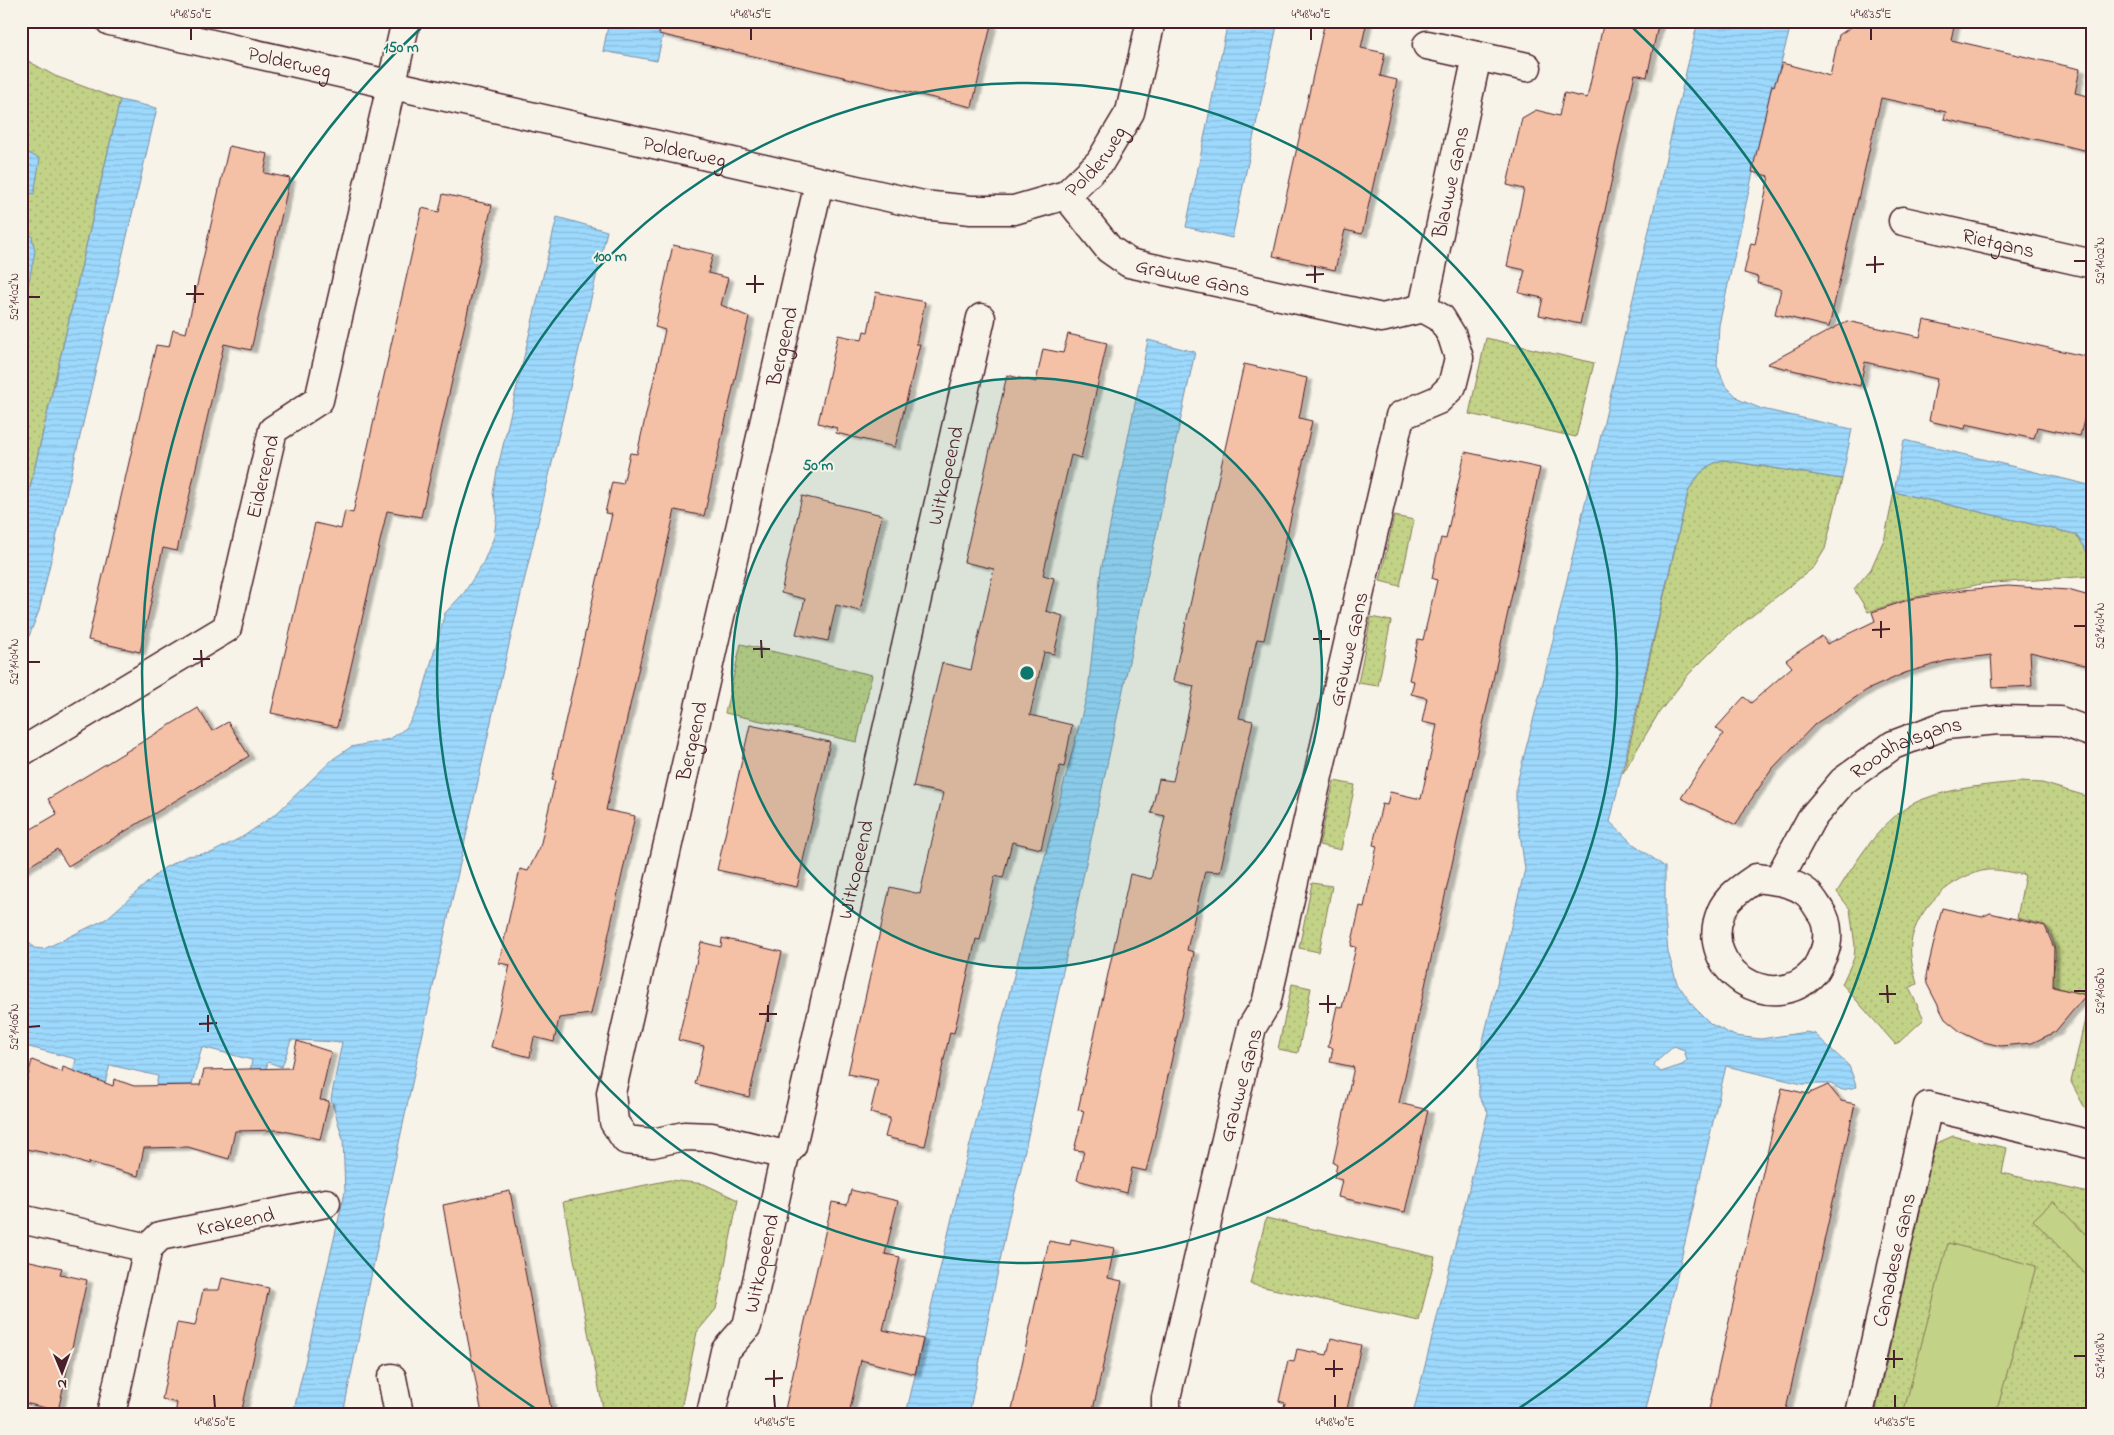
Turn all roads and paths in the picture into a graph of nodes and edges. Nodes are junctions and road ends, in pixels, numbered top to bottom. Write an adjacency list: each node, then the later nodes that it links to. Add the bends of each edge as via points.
1 (110, 21): 7 (street, Polderweg)
2 (406, 21): 7 (street, Eidereend)
3 (1151, 21): 9 (street, Polderweg, via 1130,112 1100,162)
4 (1427, 45): 5 (street)
5 (1477, 56): 6 (street); 12 (street, Blauwe Gans)
6 (1527, 67)
7 (391, 85): 8 (street, Polderweg); 15 (street, Eidereend, via 319,400 272,430 227,628)
8 (820, 183): 9 (street, Polderweg, via 923,205 971,210 1014,210); 18 (street, Bergeend, via 611,1093 614,1122 626,1140 653,1143 684,1136 712,1137)
9 (1066, 195): 12 (street, Grauwe Gans, via 1109,248 1129,263 1382,318)
10 (1903, 221): 11 (street, Rietgans)
11 (2093, 264)
12 (1423, 308): 26 (street, Grauwe Gans, via 1441,318 1452,336 1459,358 1452,386 1438,400 1400,416 1266,1004 1252,1027 1214,1189 1166,1398)
13 (981, 318): 18 (street, Witkopeend, via 816,1048 792,1146)
14 (2093, 733): 16 (street, Roodhalsgans, via 2060,720 1998,720 1946,725 1893,745 1836,788 1811,819)
15 (21, 752)
16 (1778, 880): 16 (street, via 1807,893 1826,920 1827,947 1814,972 1793,987 1767,990 1742,982 1723,963 1716,937 1721,912 1737,891 1756,878)
17 (2093, 1145): 27 (street, Canadese Gans, via 1928,1106)
18 (785, 1155): 25 (street, Witkopeend, via 747,1326 725,1351)
19 (326, 1203): 21 (street, Krakeend, via 160,1236)
20 (21, 1219): 21 (street)
21 (148, 1248): 23 (street)
22 (392, 1378): 24 (street)
23 (112, 1414)
24 (398, 1414)
25 (711, 1414)
26 (1166, 1414)
27 (1859, 1414)

